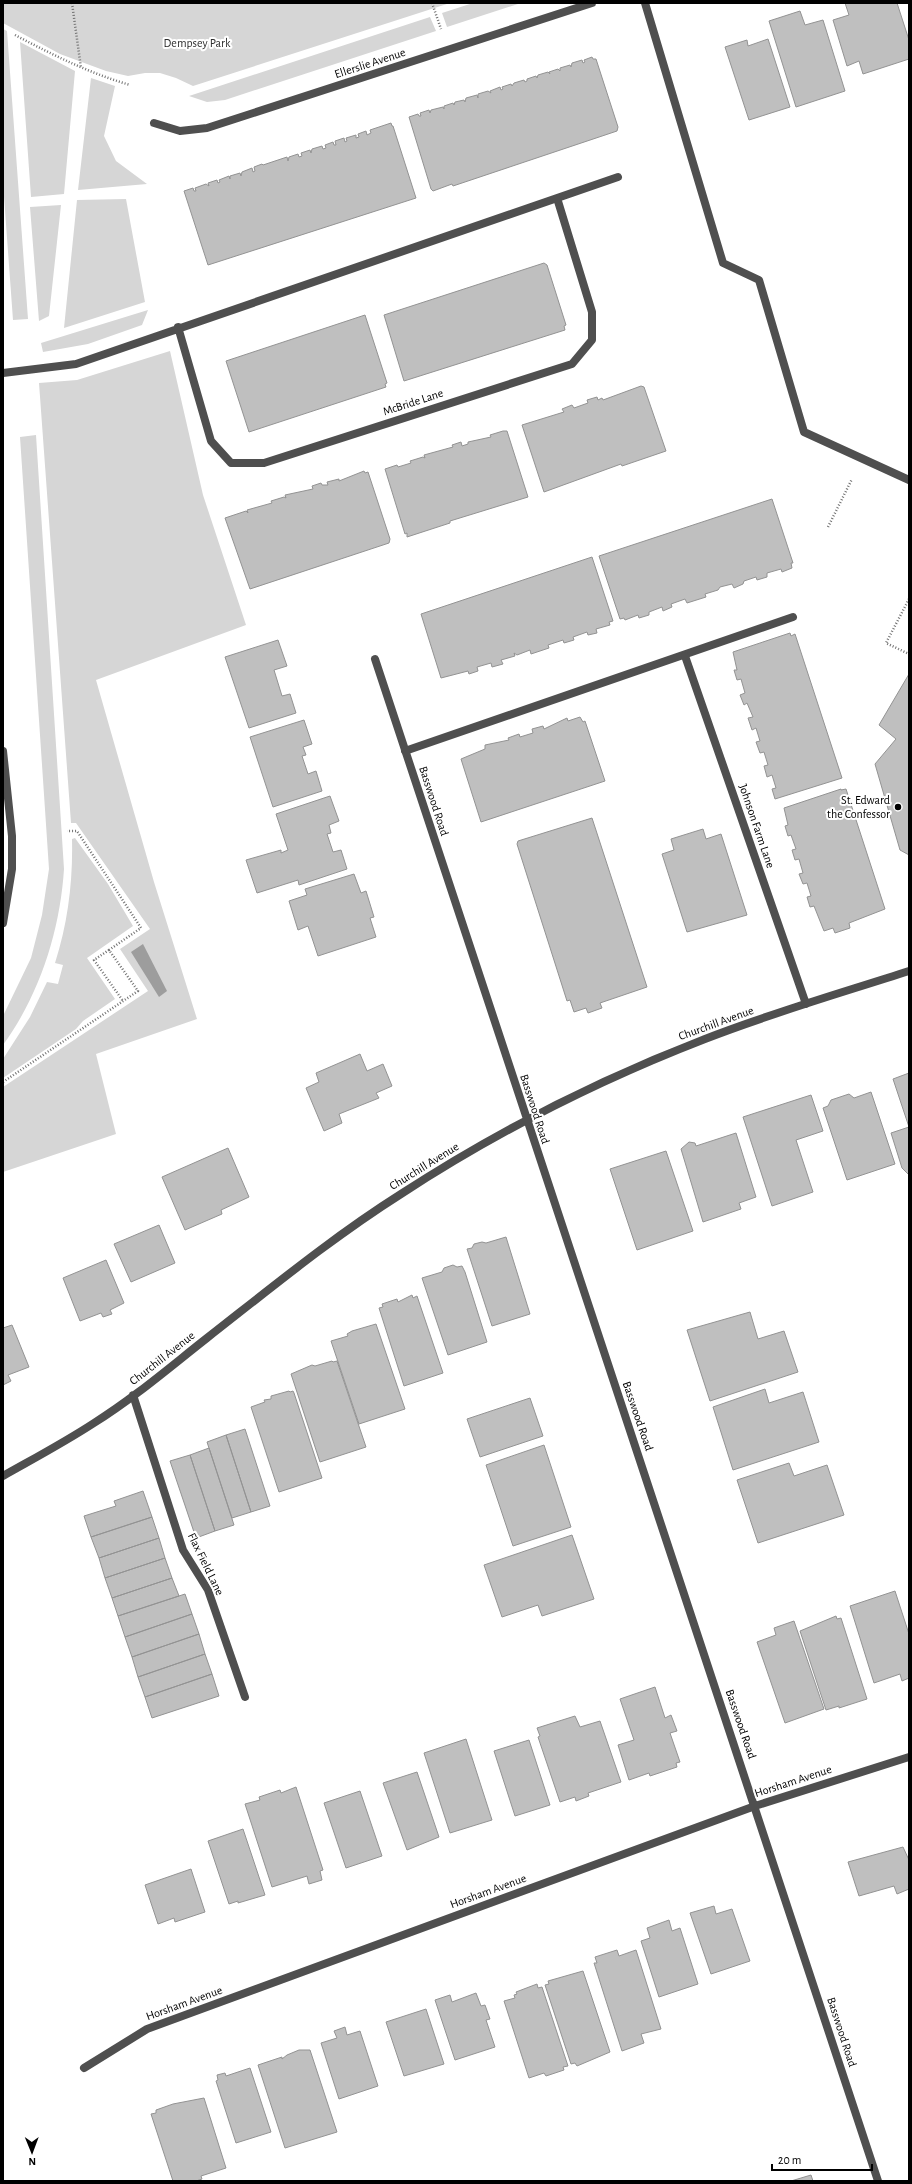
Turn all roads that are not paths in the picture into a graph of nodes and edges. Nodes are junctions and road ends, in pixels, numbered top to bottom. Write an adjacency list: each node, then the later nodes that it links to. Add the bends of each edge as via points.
1 (592, 3): 3 (street, Ellerslie Avenue, via 207,128 180,131)
2 (645, 3): 8 (street, via 723,263 759,280 804,432)
3 (154, 123)
4 (618, 176): 5 (street)
5 (557, 198): 6 (street); 6 (street, McBride Lane, via 592,312 592,340 572,364 264,463 231,463 211,441)
6 (178, 327): 7 (street, via 76,364)
7 (3, 373)
8 (909, 480)
9 (793, 617): 10 (street)
10 (685, 656): 13 (street); 16 (street, Johnson Farm Lane)
11 (375, 659): 13 (street, Basswood Road)
12 (3, 751): 14 (street, via 12,836 12,869)
13 (405, 751): 17 (street, Basswood Road)
14 (3, 923)
15 (909, 971): 16 (street, Churchill Avenue)
16 (806, 1004): 17 (street, Churchill Avenue, via 668,1054 572,1096)
17 (525, 1121): 18 (street, Churchill Avenue, via 445,1166 358,1223); 22 (street, Basswood Road)
18 (133, 1396): 19 (street, Churchill Avenue, via 94,1423); 20 (street, Flax Field Lane, via 183,1550 208,1590)
19 (3, 1476)
20 (245, 1697)
21 (909, 1757): 22 (street, Horsham Avenue)
22 (755, 1806): 23 (street, Horsham Avenue, via 147,2029); 24 (street, Basswood Road)
23 (84, 2068)
24 (878, 2181)

